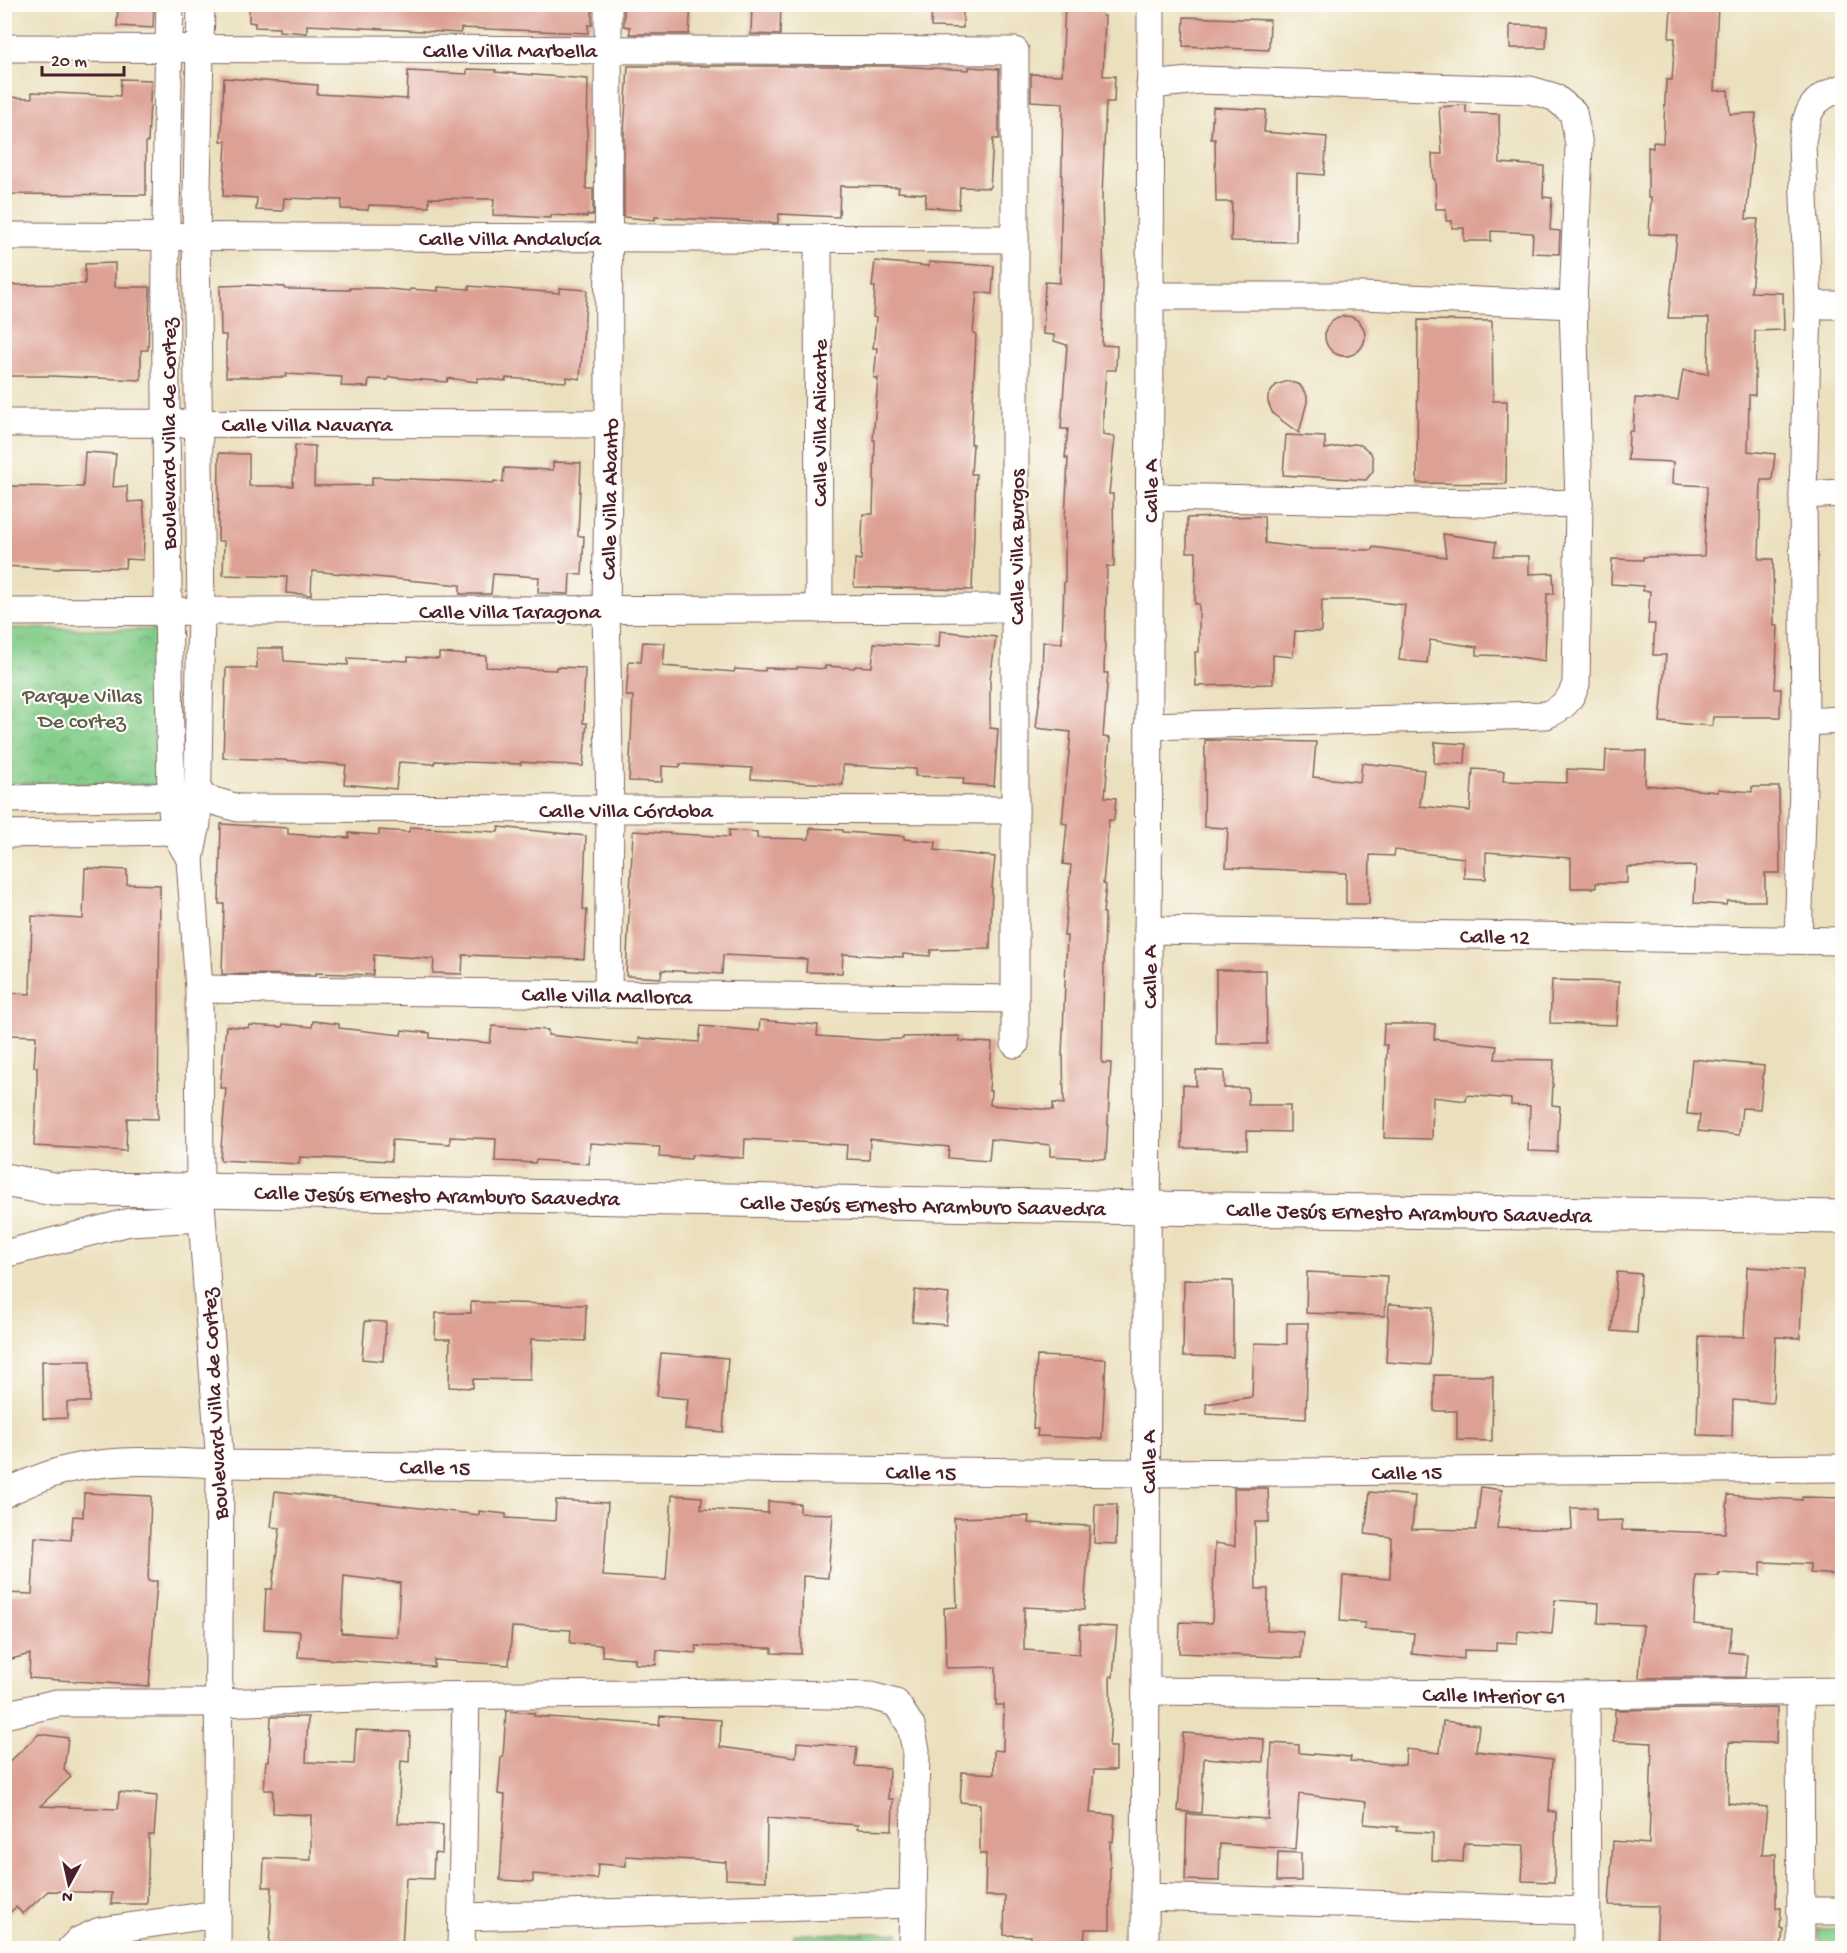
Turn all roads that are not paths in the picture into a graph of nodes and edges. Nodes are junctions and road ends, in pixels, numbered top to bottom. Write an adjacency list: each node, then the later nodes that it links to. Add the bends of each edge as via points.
1 (170, 4): 6 (street, Boulevard Villa de Cortez)
2 (201, 4): 7 (street, Boulevard Villa de Cortez)
3 (608, 4): 8 (street, Calle Villa Abanto)
4 (1151, 4): 10 (street, Calle A)
5 (4, 48): 6 (street, Calle Villa Marbella)
6 (169, 48): 7 (street, Calle Villa Marbella); 13 (street, Boulevard Villa de Cortez)
7 (200, 49): 8 (street, Calle Villa Marbella); 14 (street, Boulevard Villa de Cortez)
8 (608, 50): 9 (street, Calle Villa Marbella); 15 (street, Calle Villa Abanto)
9 (1015, 51): 17 (street, Calle Villa Burgos)
10 (1150, 85): 18 (street, Calle A); 19 (street, via 1212,80 1530,90 1554,97 1573,112 1579,145)
11 (1842, 88): 20 (street, via 1815,102 1806,116 1802,142)
12 (4, 236): 13 (street, Calle Villa Andalucía)
13 (166, 236): 14 (street, Calle Villa Andalucía); 23 (street, Boulevard Villa de Cortez)
14 (196, 236): 15 (street, Calle Villa Andalucía); 24 (street, Boulevard Villa de Cortez)
15 (610, 237): 16 (street, Calle Villa Andalucía); 25 (street, Calle Villa Abanto)
16 (818, 238): 17 (street, Calle Villa Andalucía); 32 (street, Calle Villa Alicante)
17 (1015, 238): 30 (street, Calle Villa Burgos)
18 (1150, 297): 19 (street, via 1362,297); 28 (street, Calle A)
19 (1573, 305): 29 (street)
20 (1808, 305): 21 (street); 27 (street)
21 (1842, 305)
22 (4, 423): 23 (street, Calle Villa Navarra)
23 (166, 423): 24 (street, Calle Villa Navarra); 34 (street, Boulevard Villa de Cortez)
24 (200, 423): 25 (street, Calle Villa Navarra); 35 (street, Boulevard Villa de Cortez)
25 (609, 424): 31 (street, Calle Villa Abanto)
26 (1842, 494): 27 (street)
27 (1803, 495): 37 (street)
28 (1149, 497): 29 (street); 38 (street, Calle A)
29 (1579, 503): 38 (street, via 1576,684 1570,700 1559,710 1546,716)
30 (1015, 608): 32 (street, Calle Villa Taragona); 43 (street, Calle Villa Burgos)
31 (606, 609): 32 (street, Calle Villa Taragona); 35 (street, Calle Villa Taragona); 42 (street, Calle Villa Abanto)
32 (819, 609)
33 (4, 612): 34 (street, Calle Villa Taragona)
34 (168, 612): 35 (street, Calle Villa Taragona); 39 (street, Boulevard Villa de Cortez)
35 (201, 612): 39 (street, Boulevard Villa de Cortez)
36 (1842, 720): 37 (street)
37 (1805, 722): 47 (street)
38 (1148, 726): 46 (street, Calle A)
39 (184, 796): 40 (street, Calle Villa Córdoba); 41 (street, Calle Villa Córdoba); 44 (street, Boulevard Villa de Cortez)
40 (4, 799)
41 (238, 808): 42 (street, Calle Villa Córdoba); 44 (street, Calle Villa Córdoba)
42 (610, 809): 43 (street, Calle Villa Córdoba); 50 (street, Calle Villa Abanto)
43 (1015, 810): 51 (street, Calle Villa Burgos)
44 (185, 827): 45 (street, Calle Villa Córdoba); 49 (street, Boulevard Villa de Cortez)
45 (4, 834)
46 (1148, 930): 47 (street, Calle 12); 55 (street, Calle A)
47 (1798, 940): 48 (street, Calle 12)
48 (1842, 941)
49 (199, 989): 50 (street, Calle Villa Mallorca); 54 (street, Boulevard Villa de Cortez)
50 (608, 994): 51 (street, Calle Villa Mallorca)
51 (1015, 999): 52 (street, Calle Villa Burgos)
52 (1015, 1044)
53 (4, 1180): 54 (street, Calle Jesús Ernesto Aramburo Saavedra, via 53,1189)
54 (201, 1204): 55 (street, Calle Jesús Ernesto Aramburo Saavedra); 57 (street); 58 (street, Boulevard Villa de Cortez)
55 (1147, 1208): 56 (street, Calle Jesús Ernesto Aramburo Saavedra); 60 (street, Calle A)
56 (1842, 1217)
57 (4, 1254)
58 (220, 1464): 60 (street, Calle 15); 61 (street, Calle 15, via 136,1461 78,1467 35,1479); 67 (street, Boulevard Villa de Cortez)
59 (1842, 1468): 60 (street, Calle 15)
60 (1147, 1473): 62 (street, Calle A)
61 (4, 1494)
62 (1146, 1691): 65 (street, Calle Interior 61); 69 (street, Calle A)
63 (1842, 1691): 64 (street, Calle Interior 61)
64 (1800, 1692): 65 (street, Calle Interior 61); 72 (street)
65 (1586, 1695): 71 (street)
66 (466, 1696): 67 (street); 70 (street, via 747,1693 871,1696 896,1703 910,1726 916,1750); 75 (street)
67 (218, 1703): 68 (street, via 57,1702); 74 (street, Boulevard Villa de Cortez)
68 (4, 1715)
69 (1145, 1897): 71 (street); 80 (street, Calle A)
70 (913, 1904): 75 (street); 79 (street)
71 (1586, 1911): 81 (street)
72 (1801, 1911): 73 (street); 82 (street)
73 (1842, 1911)
74 (217, 1914): 76 (street, via 100,1931); 77 (street, Boulevard Villa de Cortez)
75 (462, 1917): 78 (street)
76 (71, 1948)
77 (217, 1948)
78 (461, 1948)
79 (912, 1948)
80 (1145, 1948)
81 (1587, 1948)
82 (1801, 1948)

